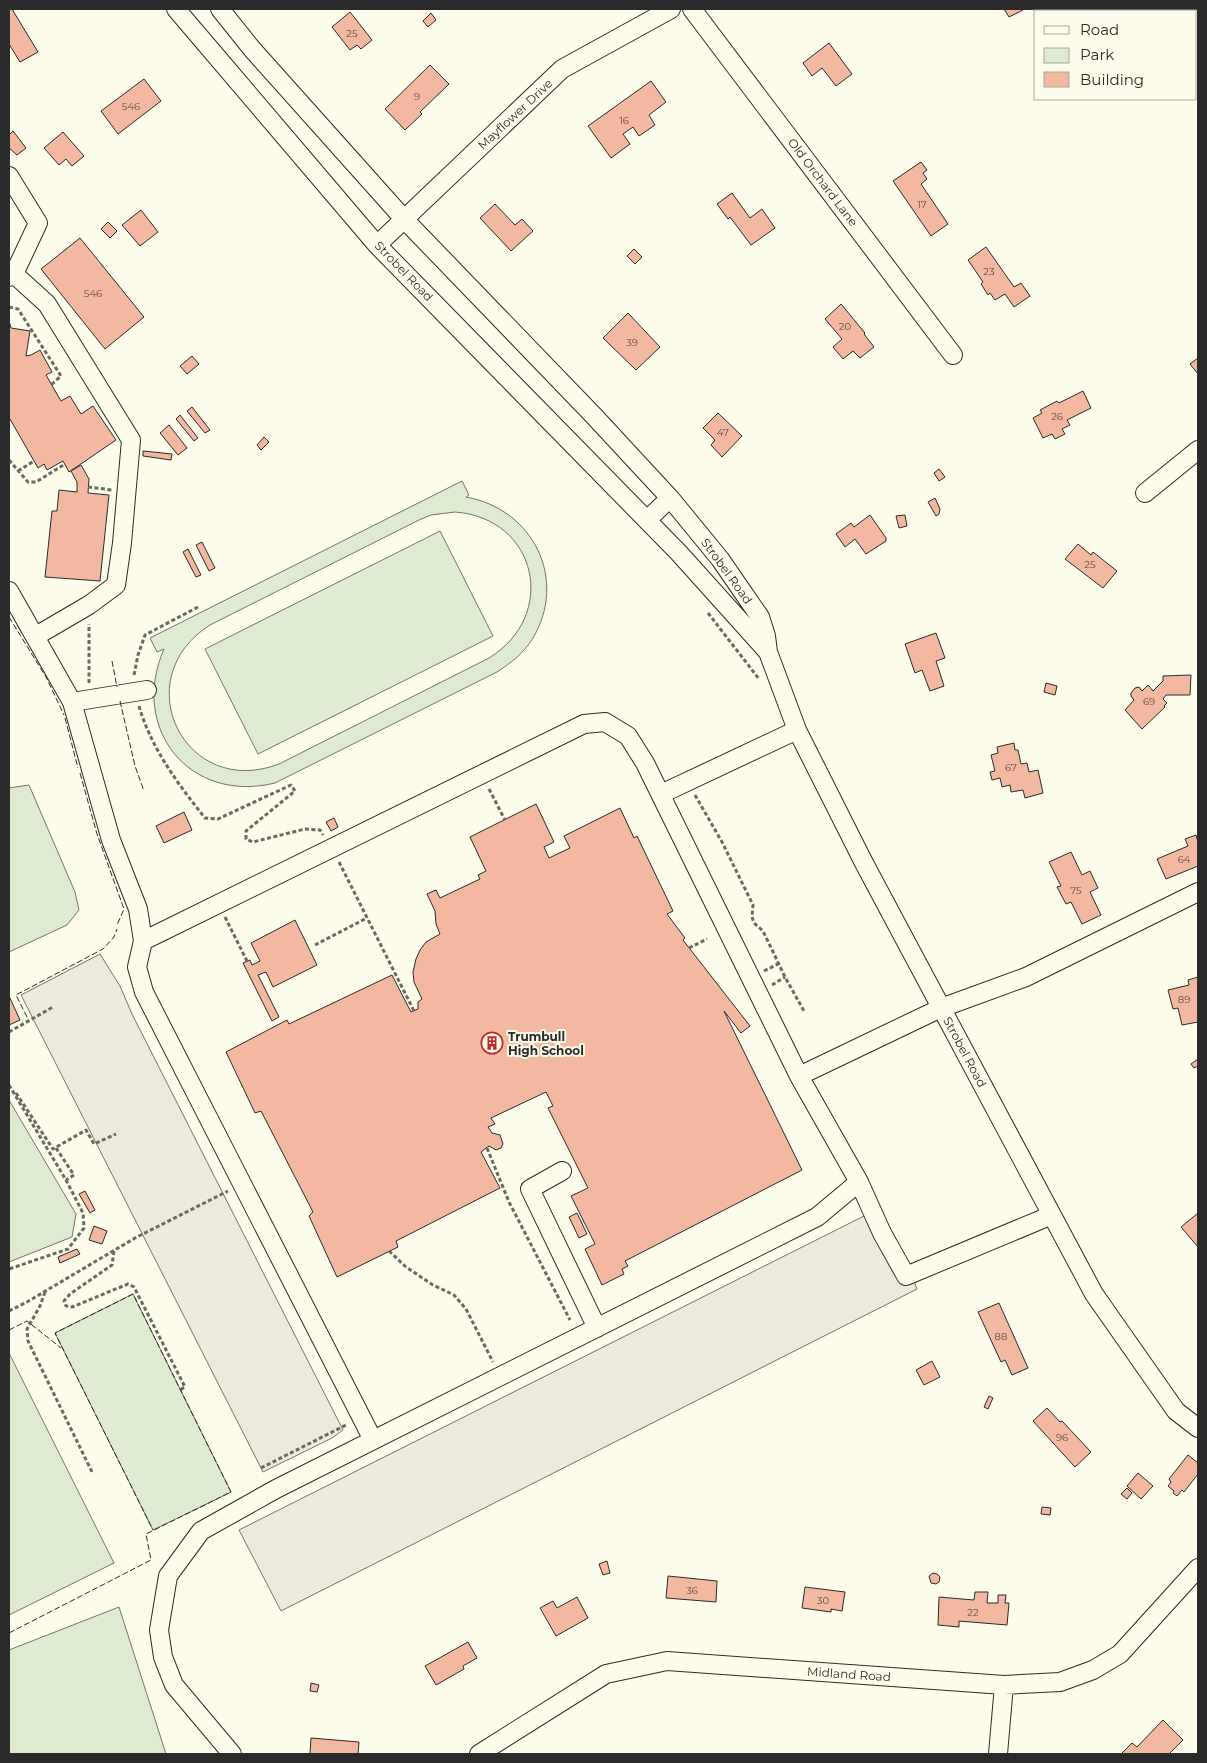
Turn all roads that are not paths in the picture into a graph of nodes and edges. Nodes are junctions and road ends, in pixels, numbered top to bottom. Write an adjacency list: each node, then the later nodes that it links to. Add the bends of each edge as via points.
1 (176, 9): 7 (street, Strobel Road)
2 (220, 9): 6 (street, Strobel Road)
3 (671, 9): 6 (street, Mayflower Drive, via 562,69)
4 (692, 9): 9 (street, Old Orchard Lane)
5 (9, 176): 8 (street, via 38,223)
6 (404, 219): 7 (street, Mayflower Drive); 12 (street, Strobel Road)
7 (377, 245): 13 (street, Strobel Road)
8 (11, 275): 15 (street, via 47,304 132,440 116,585)
9 (953, 354)
10 (1198, 450): 11 (street)
11 (1145, 493)
12 (670, 498): 13 (street); 16 (street, Strobel Road, via 720,559 760,617)
13 (646, 520): 16 (street, Strobel Road)
14 (9, 591): 15 (street)
15 (36, 636): 18 (street)
16 (768, 652): 19 (street, Strobel Road)
17 (141, 691): 18 (street)
18 (72, 702): 22 (street, via 111,840 138,909)
19 (797, 730): 20 (street); 23 (street, Strobel Road)
20 (661, 794): 22 (street, via 628,736 605,722 584,724); 24 (street)
21 (1198, 892): 23 (street, via 1026,977)
22 (143, 941): 30 (street, via 137,967 144,992)
23 (941, 1008): 24 (street); 27 (street, Strobel Road)
24 (799, 1076): 26 (street)
25 (562, 1171): 28 (street, via 530,1189)
26 (858, 1182): 27 (street, via 906,1276); 28 (street, via 817,1217)
27 (1052, 1215): 29 (street, Strobel Road, via 1094,1294 1176,1411)
28 (597, 1328): 30 (street)
29 (1198, 1428)
30 (373, 1440): 33 (street, via 201,1531 168,1576 159,1630 163,1657 174,1685)
31 (1198, 1568): 32 (street, Midland Road, via 1120,1654 1093,1670 1060,1682)
32 (1004, 1685): 34 (street, Midland Road, via 667,1661 606,1674); 35 (street)
33 (232, 1754)
34 (480, 1754)
35 (998, 1754)

